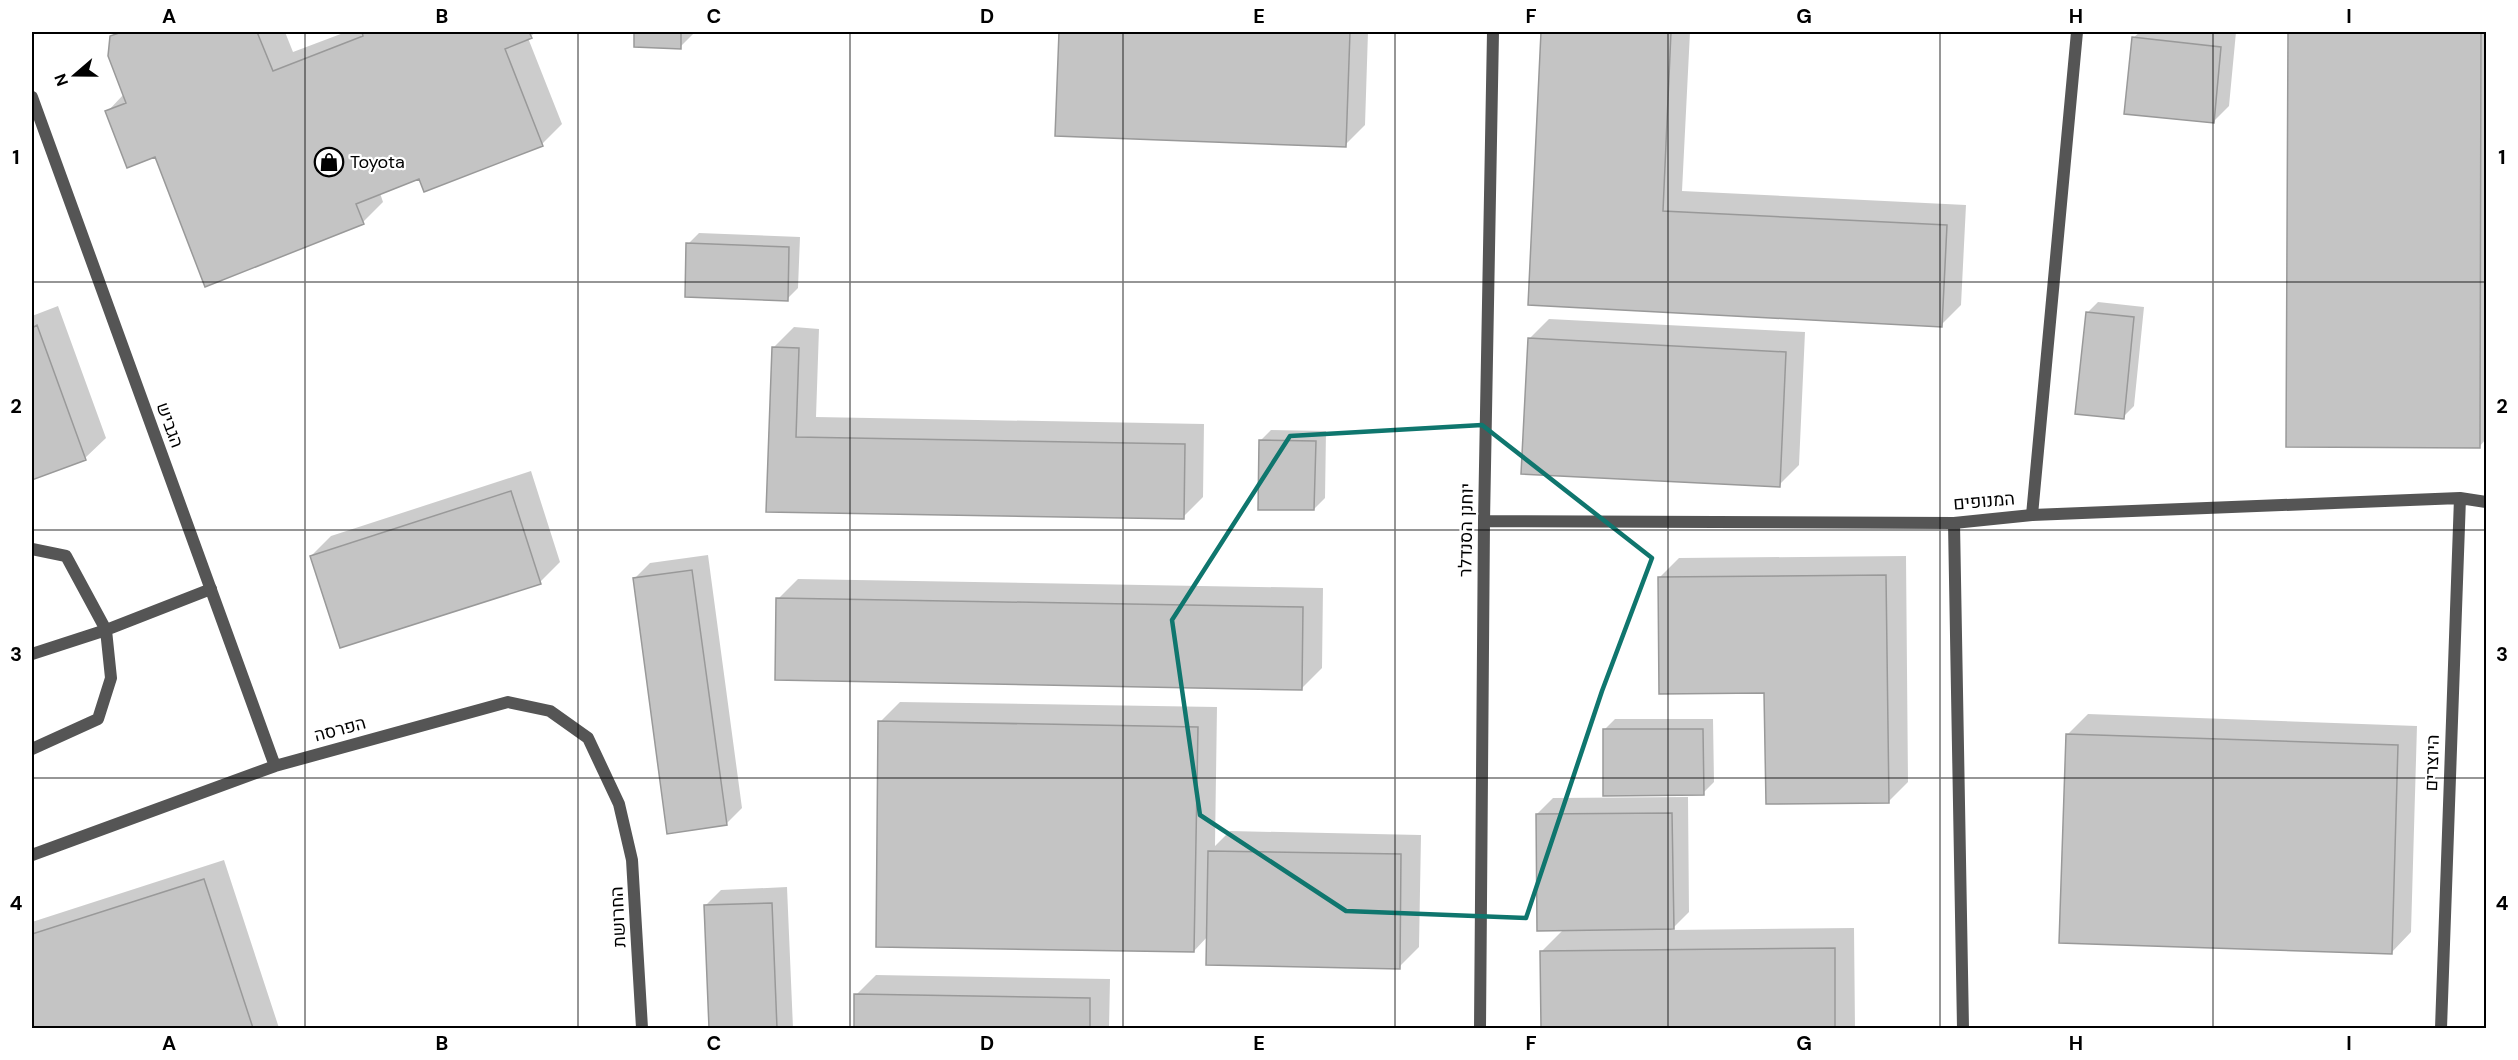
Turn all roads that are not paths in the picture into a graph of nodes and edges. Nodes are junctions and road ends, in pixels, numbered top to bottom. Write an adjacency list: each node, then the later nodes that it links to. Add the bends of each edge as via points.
1 (1493, 32): 7 (street, יוחנן הסנדלר)
2 (2077, 32): 6 (street)
3 (32, 97): 10 (street, הגביש)
4 (2460, 498): 5 (street, המנופים); 6 (street, המנופים); 20 (street, היוצרים)
5 (2487, 502)
6 (2032, 515): 8 (street, המנופים)
7 (1484, 521): 8 (street, המנופים); 18 (street, יוחנן הסנדלר)
8 (1954, 523): 19 (street)
9 (32, 549): 11 (street, via 66,556)
10 (211, 589): 11 (street); 14 (street, הגביש)
11 (106, 630): 12 (street); 13 (street, via 111,678 99,719)
12 (32, 654)
13 (32, 749)
14 (275, 766): 15 (street, הפרסה, via 508,702 550,711 588,738); 16 (street, הפרסה)
15 (619, 804): 17 (street, החרושת, via 632,860)
16 (32, 855)
17 (642, 1029)
18 (1480, 1029)
19 (1963, 1029)
20 (2441, 1029)

